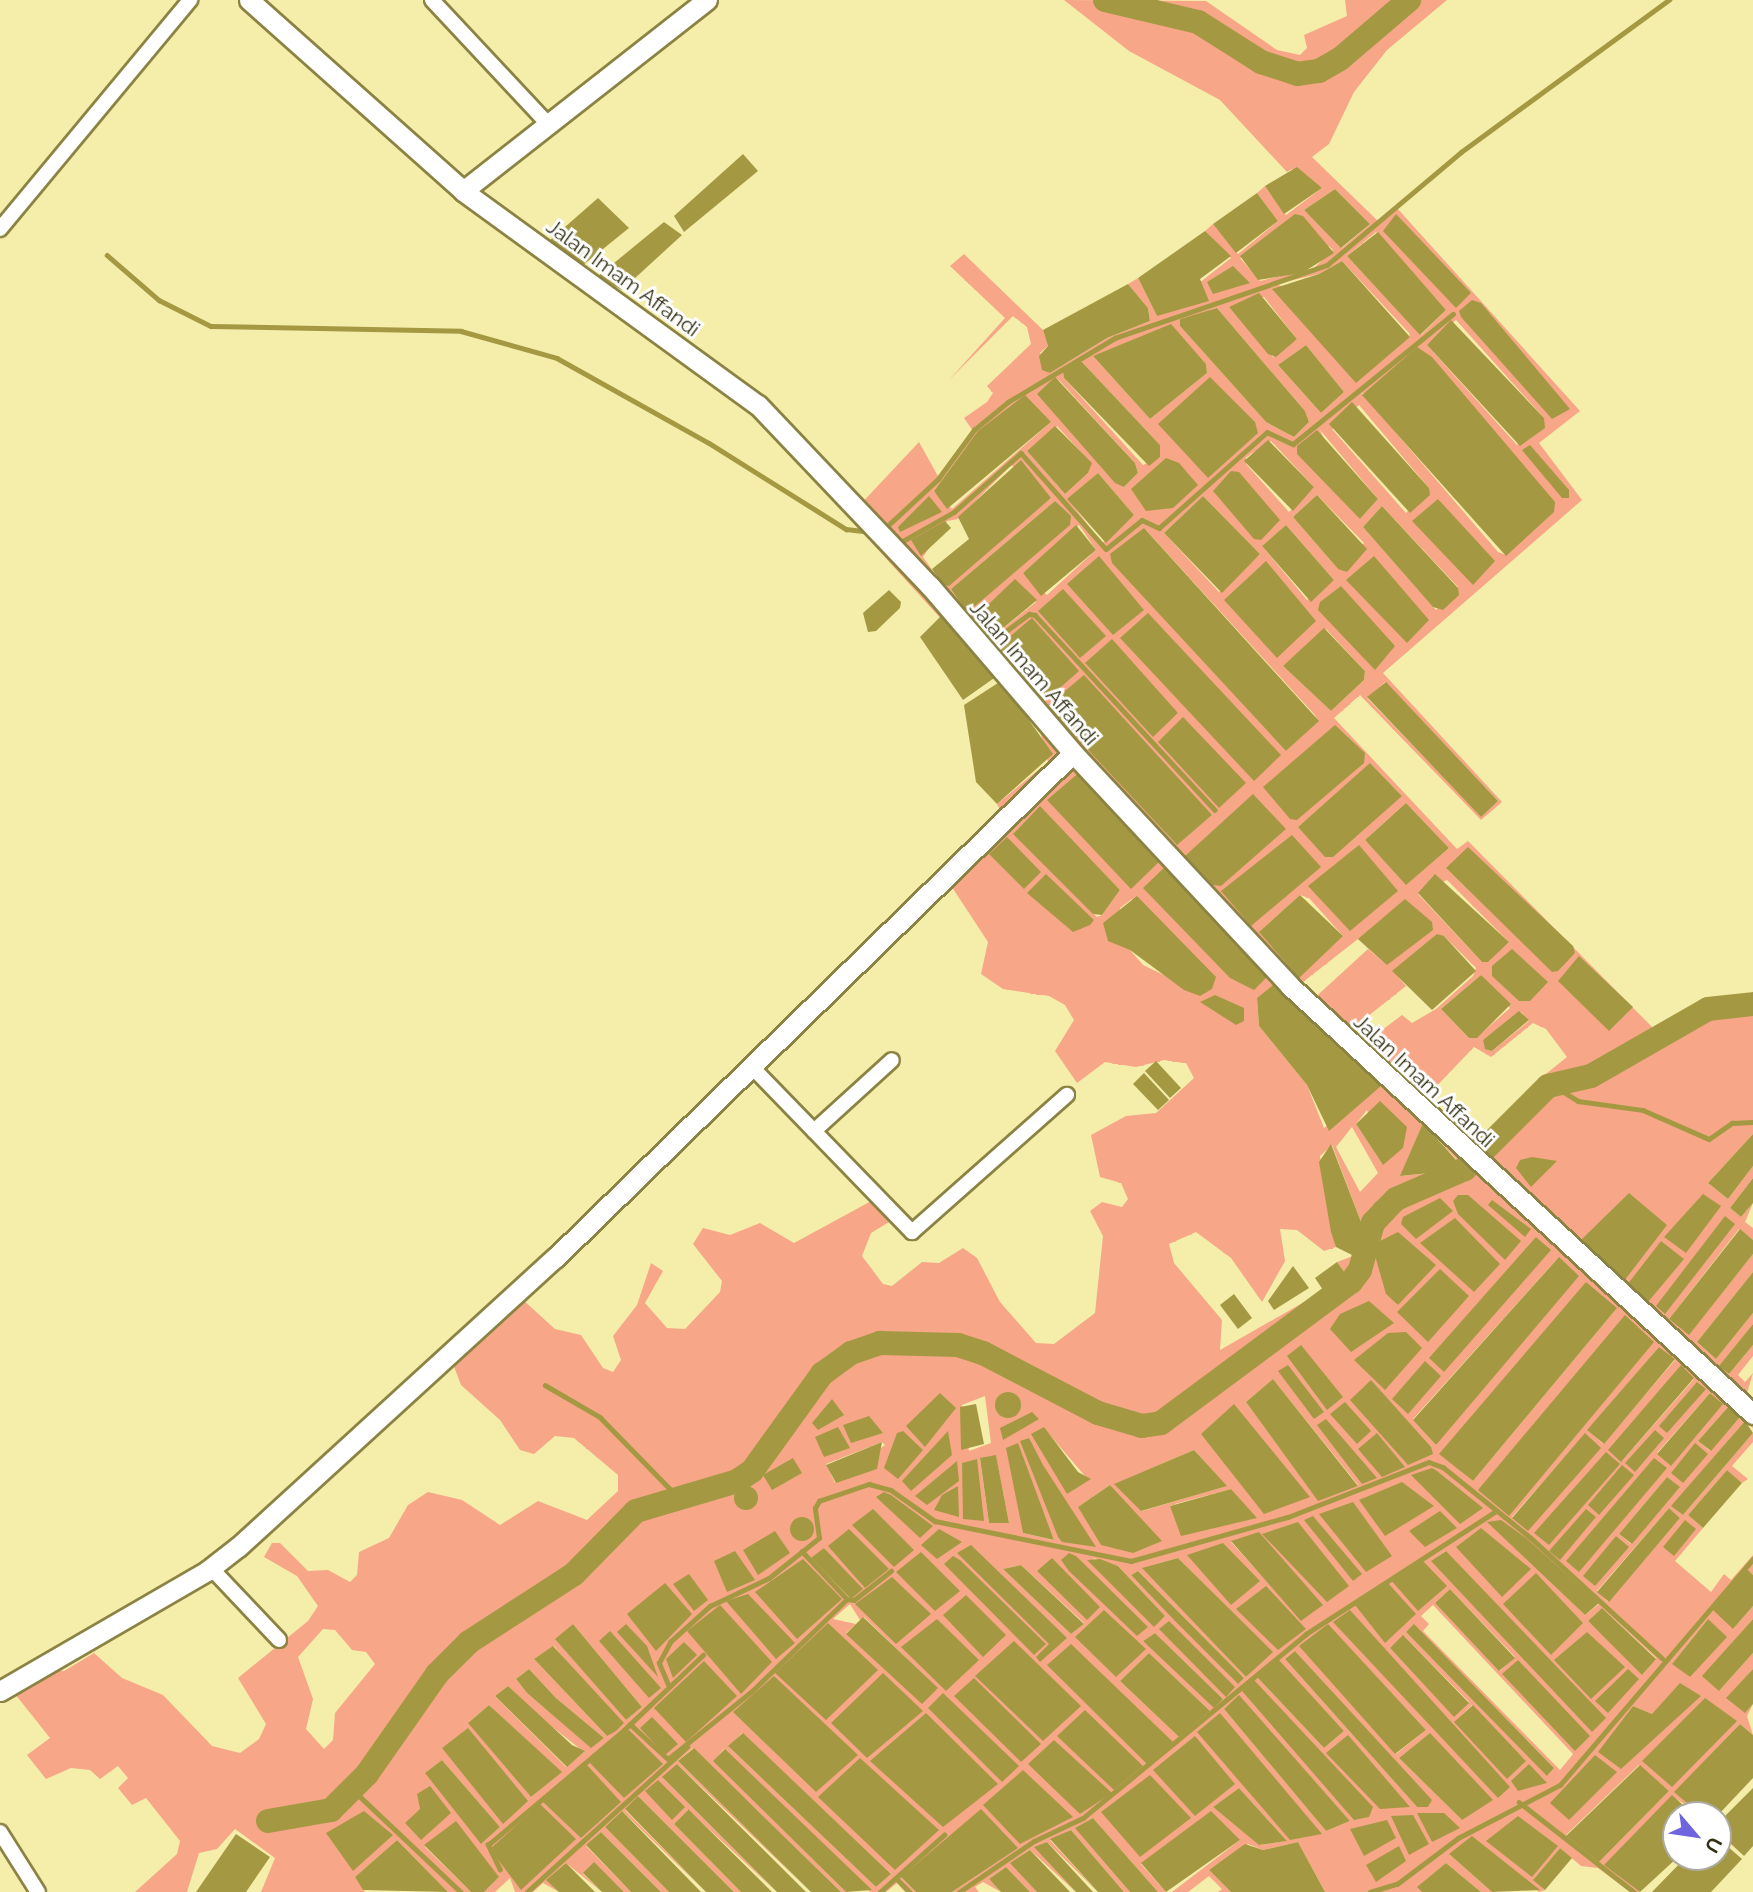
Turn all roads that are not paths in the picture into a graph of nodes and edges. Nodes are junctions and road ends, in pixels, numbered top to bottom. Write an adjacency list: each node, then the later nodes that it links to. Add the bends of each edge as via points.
1 (190, 0): 7 (street)
2 (249, 0): 6 (street, Jalan Imam Affandi)
3 (432, 0): 5 (street)
4 (706, 0): 5 (street)
5 (546, 122): 6 (street)
6 (463, 191): 8 (street, Jalan Imam Affandi, via 736,387 878,530)
7 (0, 229)
8 (1073, 753): 10 (street); 13 (street, Jalan Imam Affandi, via 1289,985)
9 (892, 1060): 12 (street)
10 (752, 1067): 12 (street); 14 (street, via 391,1411)
11 (1067, 1095): 12 (street, via 912,1233)
12 (814, 1131)
13 (1753, 1414)
14 (211, 1568): 15 (street); 16 (street)
15 (279, 1640)
16 (0, 1691)
17 (0, 1832): 18 (street)
18 (38, 1892)

